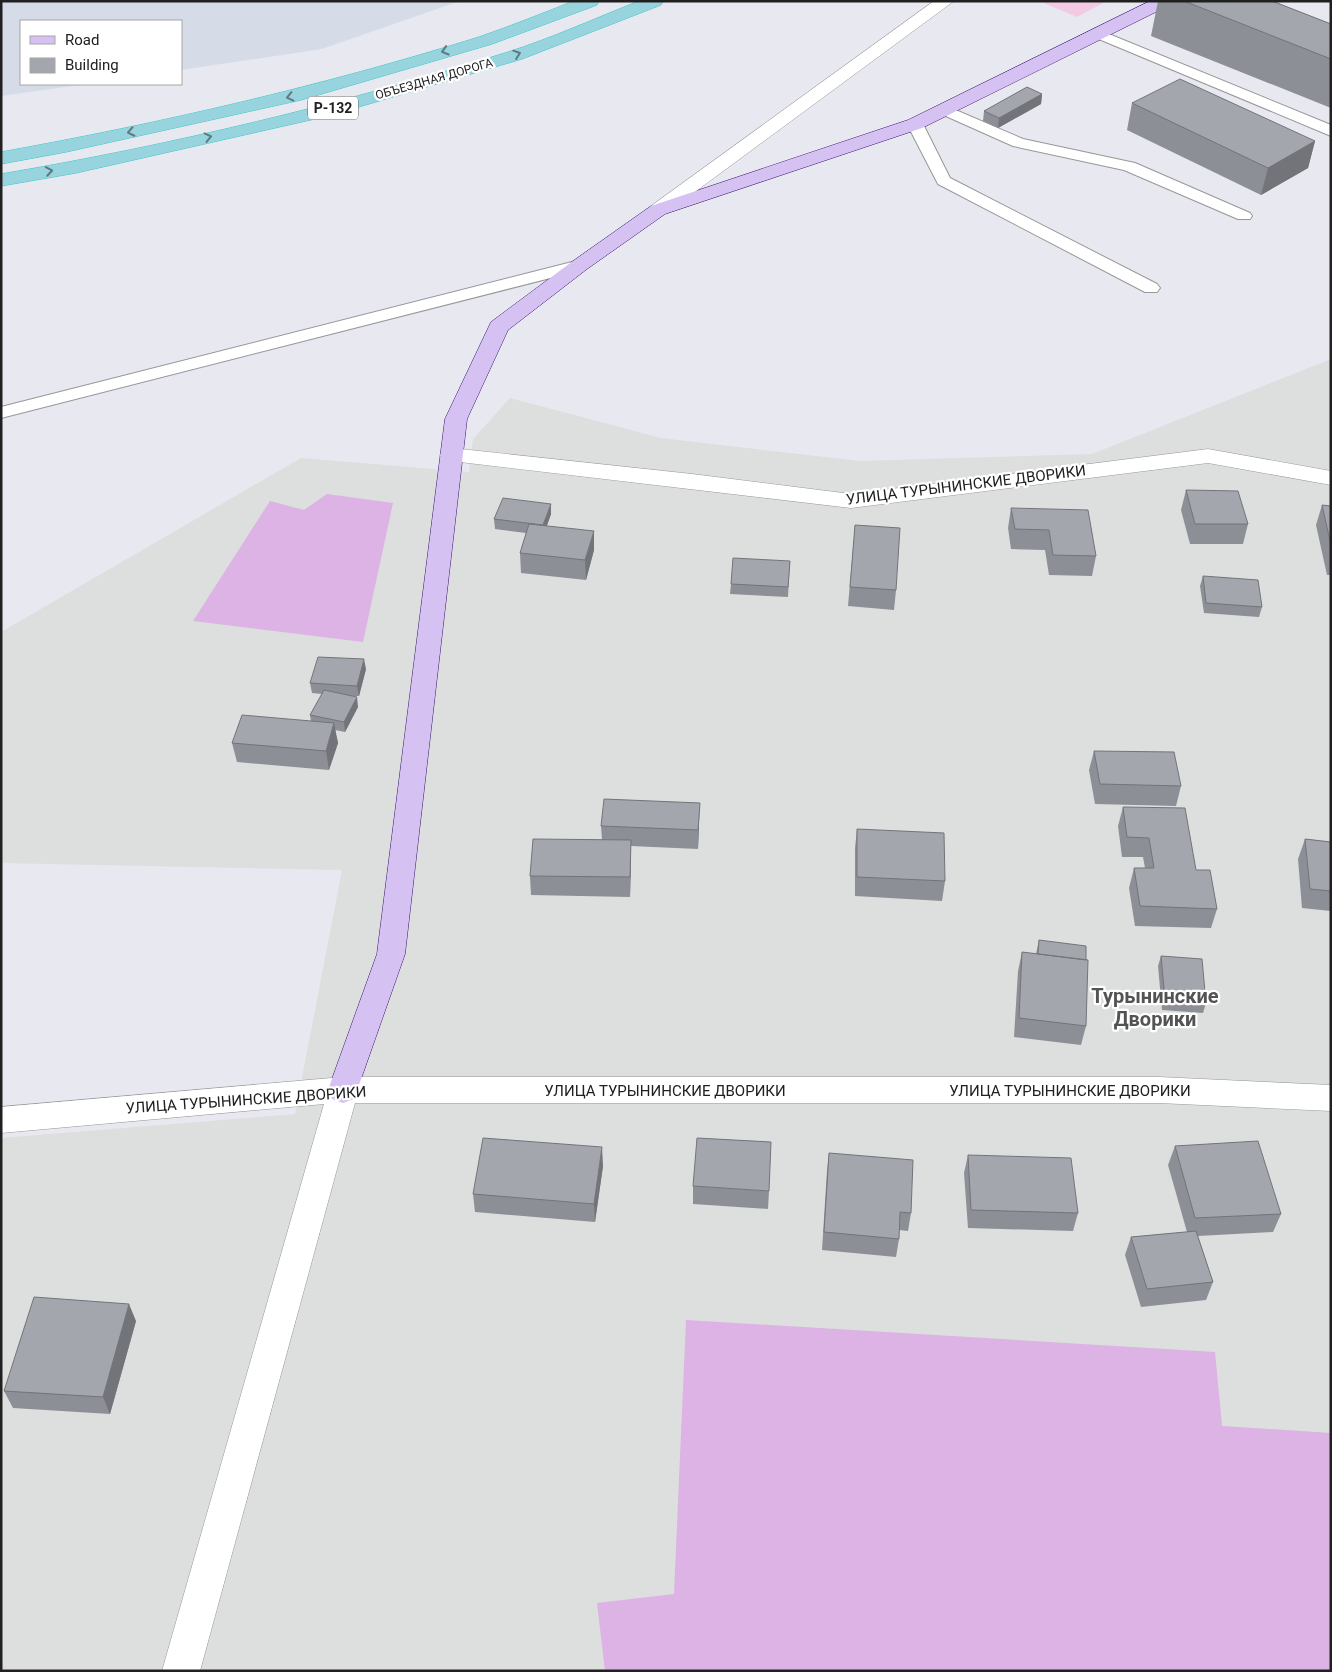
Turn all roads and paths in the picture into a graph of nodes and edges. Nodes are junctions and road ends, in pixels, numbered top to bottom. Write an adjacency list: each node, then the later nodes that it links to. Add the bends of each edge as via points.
1 (591, 1): 9 (highway, ОБЪЕЗДНАЯ ДОРОГА / Р-132, one-way to 9, via 486,40 294,96)
2 (655, 1): 10 (highway, ОБЪЕЗДНАЯ ДОРОГА / Р-132, one-way to 2, via 322,112 516,55)
3 (946, 1): 11 (street)
4 (1164, 1): 5 (street)
5 (1098, 34): 6 (street); 8 (lane)
6 (944, 110): 7 (street); 12 (lane, via 1018,143 1129,166)
7 (915, 124): 11 (street); 14 (lane, via 944,181)
8 (1331, 131)
9 (1, 158)
10 (1, 180)
11 (658, 210): 13 (street)
12 (1244, 216)
13 (580, 265): 15 (lane); 16 (street, via 499,327 456,419)
14 (1151, 288)
15 (1, 413)
16 (451, 455): 17 (street, УЛИЦА ТУРЫНИНСКИЕ ДВОРИКИ, via 851,501 1208,456); 18 (street, via 391,954)
17 (1331, 478)
18 (343, 1090): 19 (street, УЛИЦА ТУРЫНИНСКИЕ ДВОРИКИ, via 1159,1090); 20 (street, УЛИЦА ТУРЫНИНСКИЕ ДВОРИКИ); 21 (street)
19 (1331, 1098)
20 (1, 1120)
21 (181, 1671)

